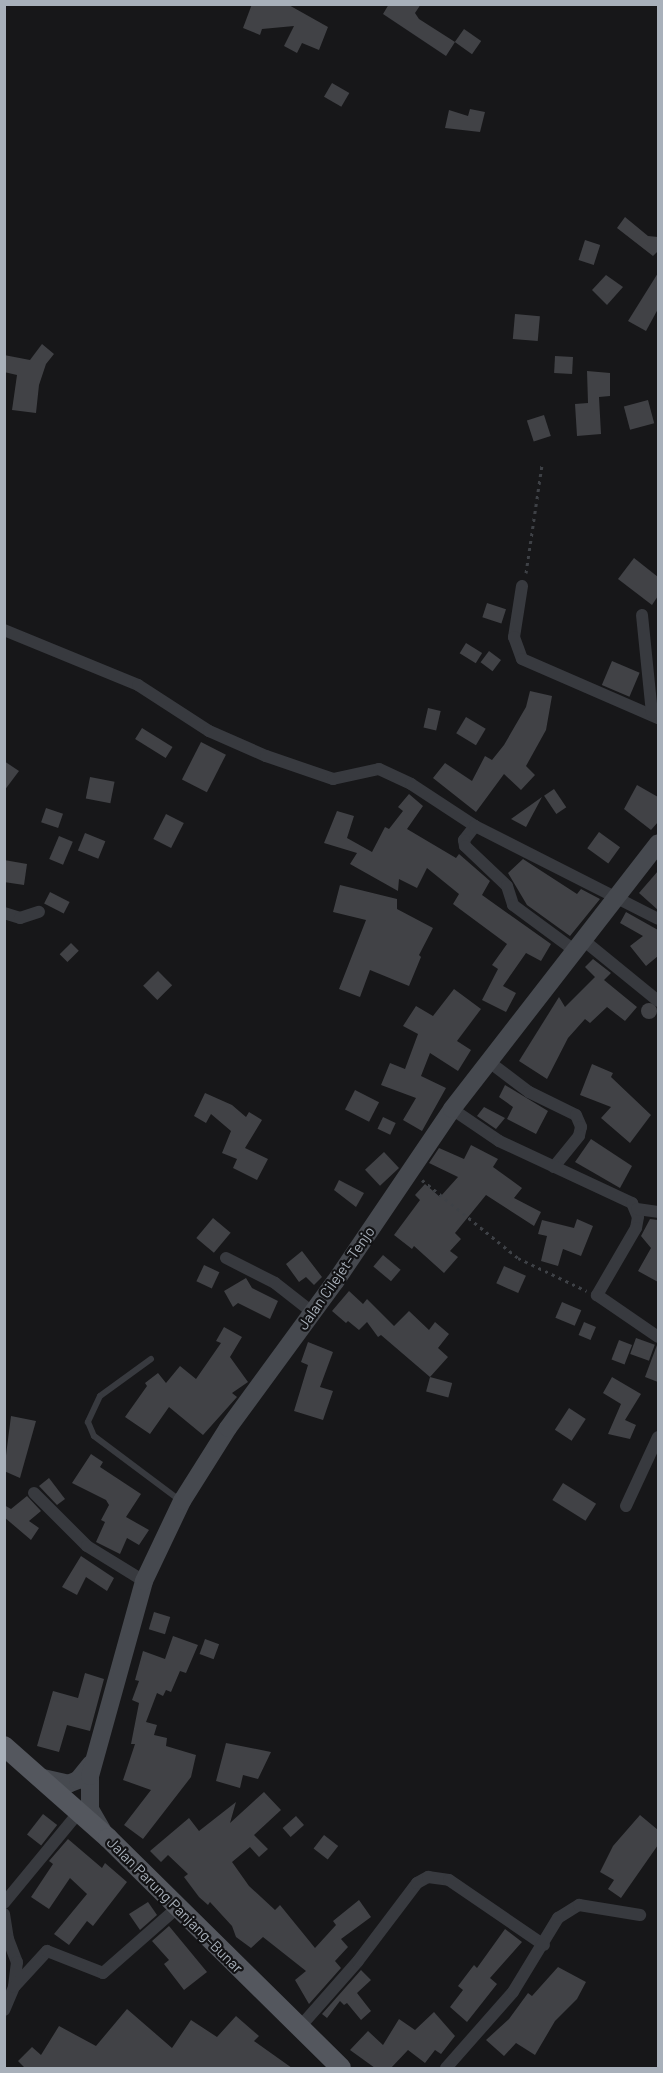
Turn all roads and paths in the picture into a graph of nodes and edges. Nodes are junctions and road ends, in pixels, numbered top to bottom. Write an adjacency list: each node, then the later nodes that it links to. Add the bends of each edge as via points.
1 (542, 465): 2 (path, via 531,555)
2 (522, 586): 5 (street, via 514,637 522,659)
3 (642, 615): 5 (street)
4 (4, 630): 6 (street, via 138,685 209,731 266,756 333,779 368,769 391,773)
5 (655, 716)
6 (475, 826): 8 (street); 12 (street, via 464,840 465,846 507,886 513,905)
7 (658, 843): 8 (main road, Jalan Cilejet–Tenjo)
8 (616, 894): 11 (street); 12 (main road, Jalan Cilejet–Tenjo)
9 (39, 912): 10 (street, via 20,918)
10 (4, 913)
11 (658, 919)
12 (578, 945): 13 (street); 14 (main road, Jalan Cilejet–Tenjo)
13 (658, 1001)
14 (488, 1061): 15 (main road, Jalan Cilejet–Tenjo); 16 (street, via 529,1092 576,1115 581,1127 579,1136)
15 (452, 1109): 16 (street, via 499,1141); 17 (main road, Jalan Cilejet–Tenjo)
16 (554, 1167): 18 (street)
17 (411, 1171): 21 (path, via 518,1258); 22 (main road, Jalan Cilejet–Tenjo)
18 (637, 1209): 19 (street); 21 (street, via 636,1228)
19 (658, 1212)
20 (226, 1258): 22 (street, via 275,1283)
21 (597, 1295): 23 (street)
22 (312, 1312): 27 (main road, Jalan Cilejet–Tenjo, via 228,1428)
23 (658, 1337)
24 (151, 1359): 27 (lane, via 100,1396 88,1422 94,1436)
25 (658, 1437): 28 (street)
26 (34, 1493): 29 (street, via 55,1519 87,1546)
27 (182, 1501): 29 (main road, Jalan Cilejet–Tenjo)
28 (626, 1506)
29 (144, 1581): 31 (main road, Jalan Cilejet–Tenjo)
30 (4, 1746): 32 (main road, Jalan Parung Panjang–Bunar)
31 (95, 1757): 32 (main road, Jalan Cilejet–Tenjo, via 78,1780 68,1784); 34 (main road, Jalan Cilejet–Tenjo, via 88,1793 90,1809)
32 (43, 1778): 33 (main road, Jalan Parung Panjang–Bunar)
33 (80, 1812): 34 (main road, Jalan Parung Panjang–Bunar); 35 (street)
34 (108, 1839): 36 (main road, Jalan Parung Panjang–Bunar)
35 (4, 1903)
36 (178, 1907): 40 (street, via 103,1973 47,1951); 42 (main road, Jalan Parung Panjang–Bunar)
37 (4, 1914): 40 (street, via 17,1962)
38 (640, 1915): 39 (street, via 579,1905 558,1918)
39 (544, 1945): 42 (street, via 449,1880 428,1877 417,1883 358,1961); 44 (street, via 513,1992)
40 (14, 1987): 41 (street)
41 (4, 2010)
42 (300, 2028): 43 (main road, Jalan Parung Panjang–Bunar)
43 (341, 2068)
44 (446, 2068)

